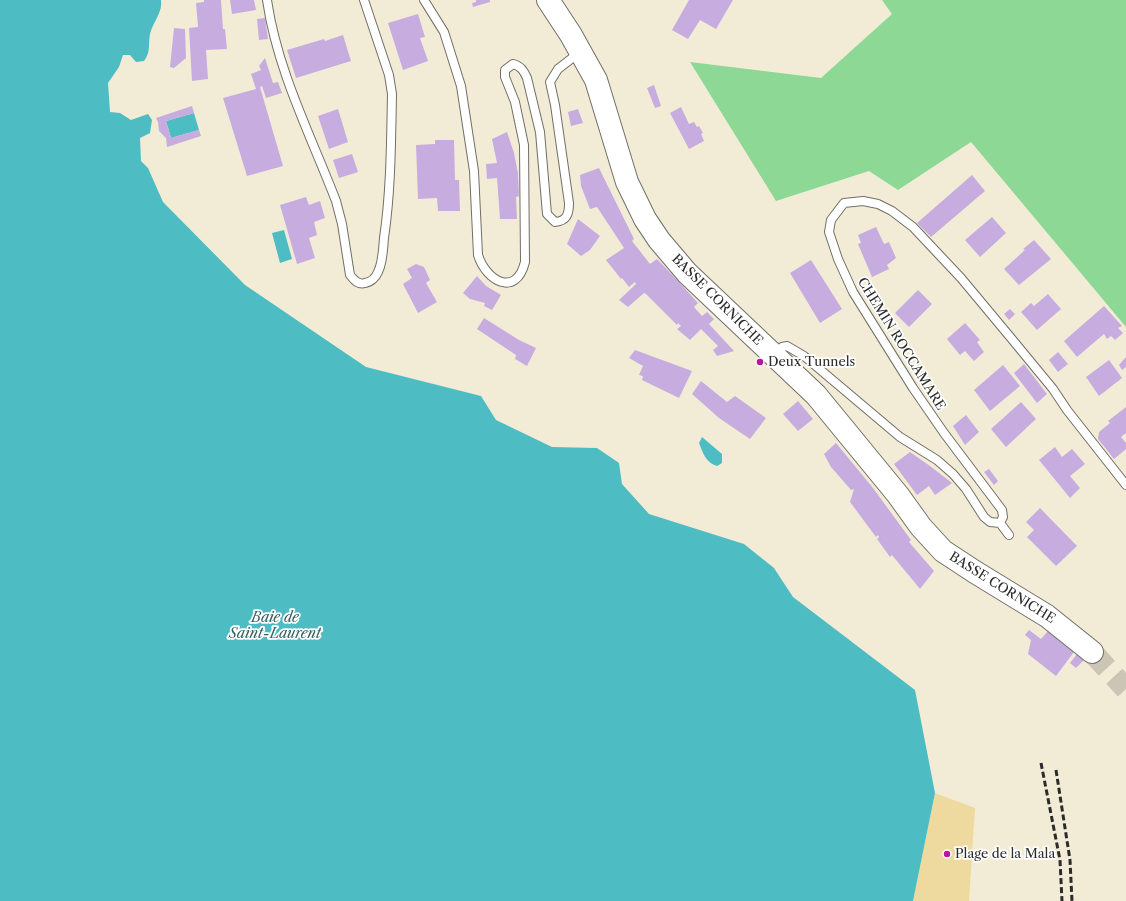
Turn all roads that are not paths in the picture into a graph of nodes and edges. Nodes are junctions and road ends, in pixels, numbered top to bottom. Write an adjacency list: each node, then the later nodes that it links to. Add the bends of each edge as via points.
1 (267, 0): 2 (lane, via 285,72 336,201 350,275 354,281 366,283 374,279 379,271 382,257 387,220 392,94 389,75)
2 (364, 0)
3 (424, 0): 5 (lane, via 444,32 461,86 474,171 478,255 481,265 491,277 501,283 511,282 519,277 525,262 524,145 505,70 514,64 524,71 527,78 540,132 547,214 555,222 561,221 570,212 550,82 558,69)
4 (548, 0): 5 (main road, BASSE CORNICHE)
5 (581, 52): 6 (main road, BASSE CORNICHE, via 596,80 619,161 645,219 687,273)
6 (773, 355): 8 (lane, via 787,346 804,356 900,438 937,460 966,489 984,517 990,522); 10 (main road, BASSE CORNICHE, via 825,405 898,495 920,527 944,551 1048,616)
7 (1126, 485): 8 (lane, CHEMIN ROCCAMARE, via 1011,338 961,278 913,227 878,204 863,201 844,203 831,220 829,232 853,292 930,414 1002,510 1003,517)
8 (1000, 523): 9 (lane)
9 (1009, 535)
10 (1092, 652)

